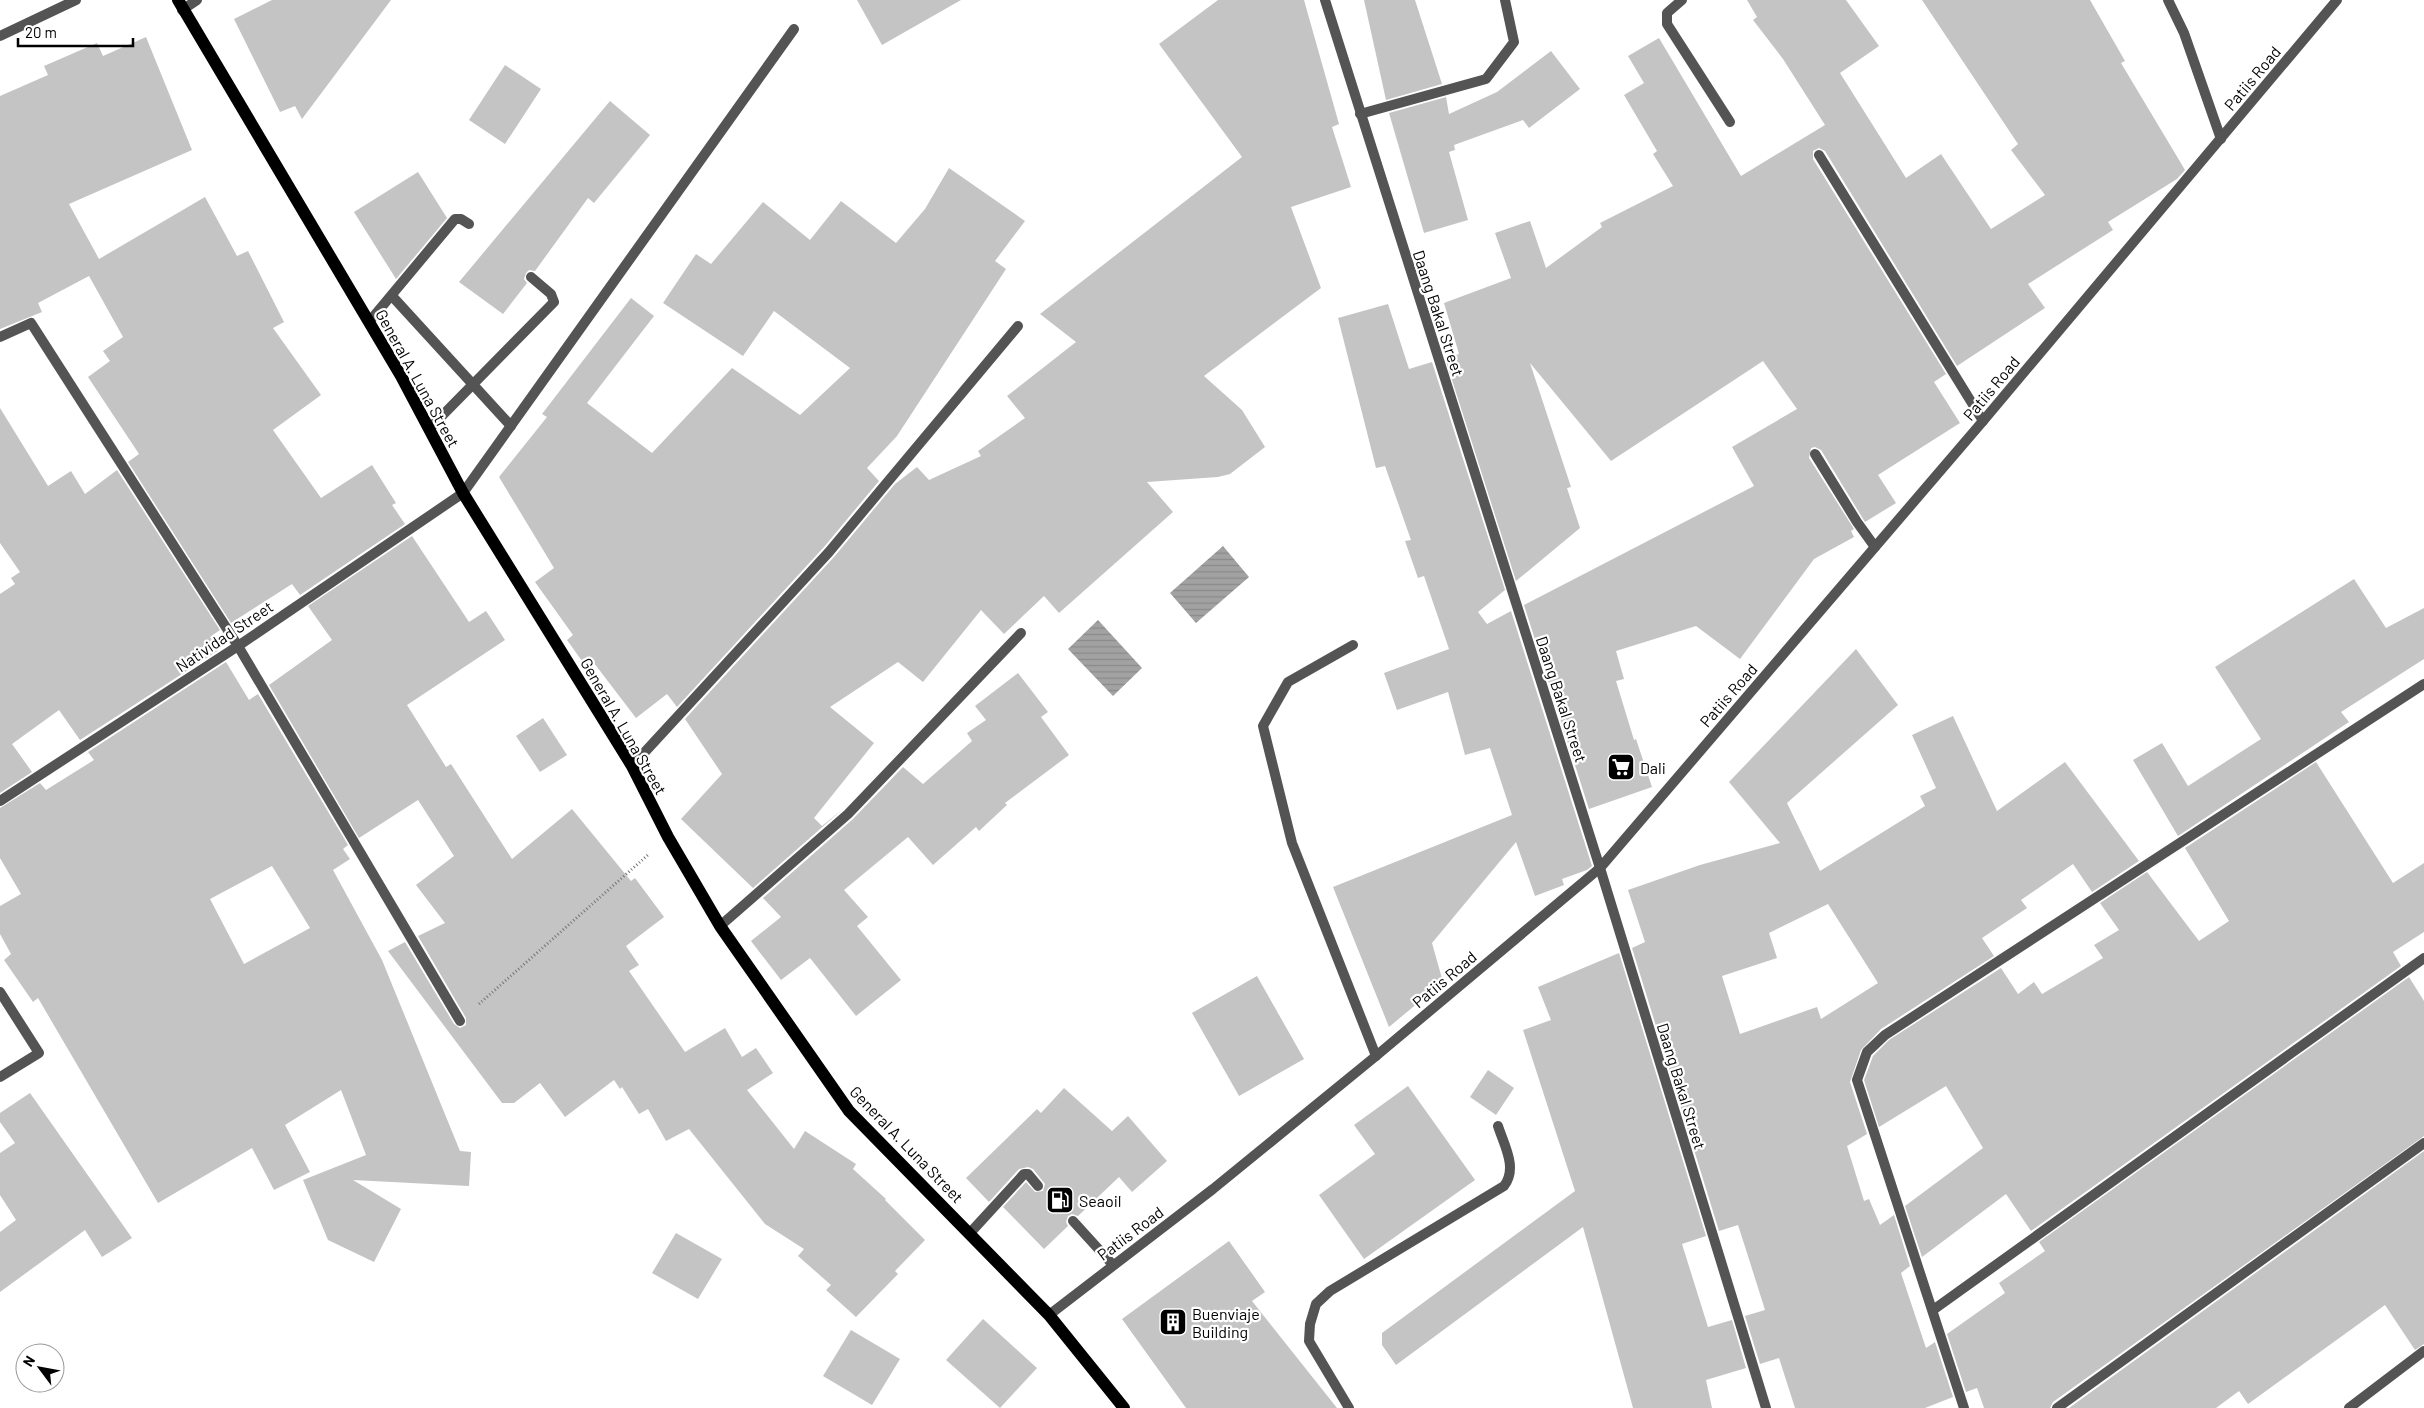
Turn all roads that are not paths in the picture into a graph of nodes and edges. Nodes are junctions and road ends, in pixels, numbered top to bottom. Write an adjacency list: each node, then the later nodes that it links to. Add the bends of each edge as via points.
1 (76, 0): 10 (street)
2 (197, 0): 8 (street)
3 (1325, 0): 11 (street, Daang Bakal Street)
4 (1505, 0): 11 (street, via 1514,42 1486,79)
5 (1682, 0): 12 (street, via 1667,13 1667,24)
6 (2168, 0): 13 (street, via 2184,33)
7 (2337, 0): 13 (street, Patiis Road)
8 (180, 5): 18 (main road, General A. Luna Street)
9 (794, 29): 23 (street)
10 (0, 36)
11 (1360, 114): 34 (street, Daang Bakal Street)
12 (1730, 122)
13 (2221, 139): 22 (street, Patiis Road)
14 (1819, 155): 22 (street)
15 (468, 224): 17 (street, via 455,219)
16 (531, 277): 21 (street, via 551,294 554,302)
17 (392, 296): 18 (street); 21 (street)
18 (369, 322): 24 (main road, General A. Luna Street)
19 (1018, 326): 32 (street, via 829,552)
20 (0, 337): 30 (street, via 31,323)
21 (472, 385): 23 (street); 24 (street)
22 (1983, 421): 27 (street, Patiis Road)
23 (511, 426): 26 (street)
24 (429, 429): 26 (main road, General A. Luna Street)
25 (1815, 454): 27 (street)
26 (463, 493): 30 (street, Natividad Street); 32 (main road, General A. Luna Street)
27 (1875, 547): 34 (street, Patiis Road)
28 (1021, 633): 35 (street, via 848,814)
29 (1353, 645): 39 (street, via 1288,682 1262,726 1292,843)
30 (238, 646): 33 (street, Natividad Street); 38 (street)
31 (2424, 684): 47 (street, via 1885,1035 1866,1052 1856,1080)
32 (632, 766): 35 (main road, General A. Luna Street, via 668,837)
33 (0, 801)
34 (1600, 868): 39 (street, Patiis Road); 52 (street, Daang Bakal Street)
35 (720, 926): 45 (main road, General A. Luna Street, via 849,1111)
36 (2424, 958): 47 (street)
37 (0, 992): 40 (street, via 39,1053)
38 (460, 1021)
39 (1376, 1056): 46 (street, Patiis Road)
40 (0, 1077)
41 (1498, 1126): 51 (street, via 1511,1166 1510,1178 1504,1186 1330,1291 1316,1304 1309,1341)
42 (2424, 1143): 54 (street)
43 (1038, 1186): 45 (street, via 1028,1174 1024,1174)
44 (1073, 1221): 46 (street)
45 (970, 1233): 48 (main road, General A. Luna Street)
46 (1113, 1265): 48 (street, Patiis Road)
47 (1933, 1310): 53 (street)
48 (1049, 1315): 50 (main road, General A. Luna Street)
49 (2424, 1351): 55 (street)
50 (1124, 1408)
51 (1349, 1408)
52 (1766, 1408)
53 (1964, 1408)
54 (2057, 1408)
55 (2349, 1408)

